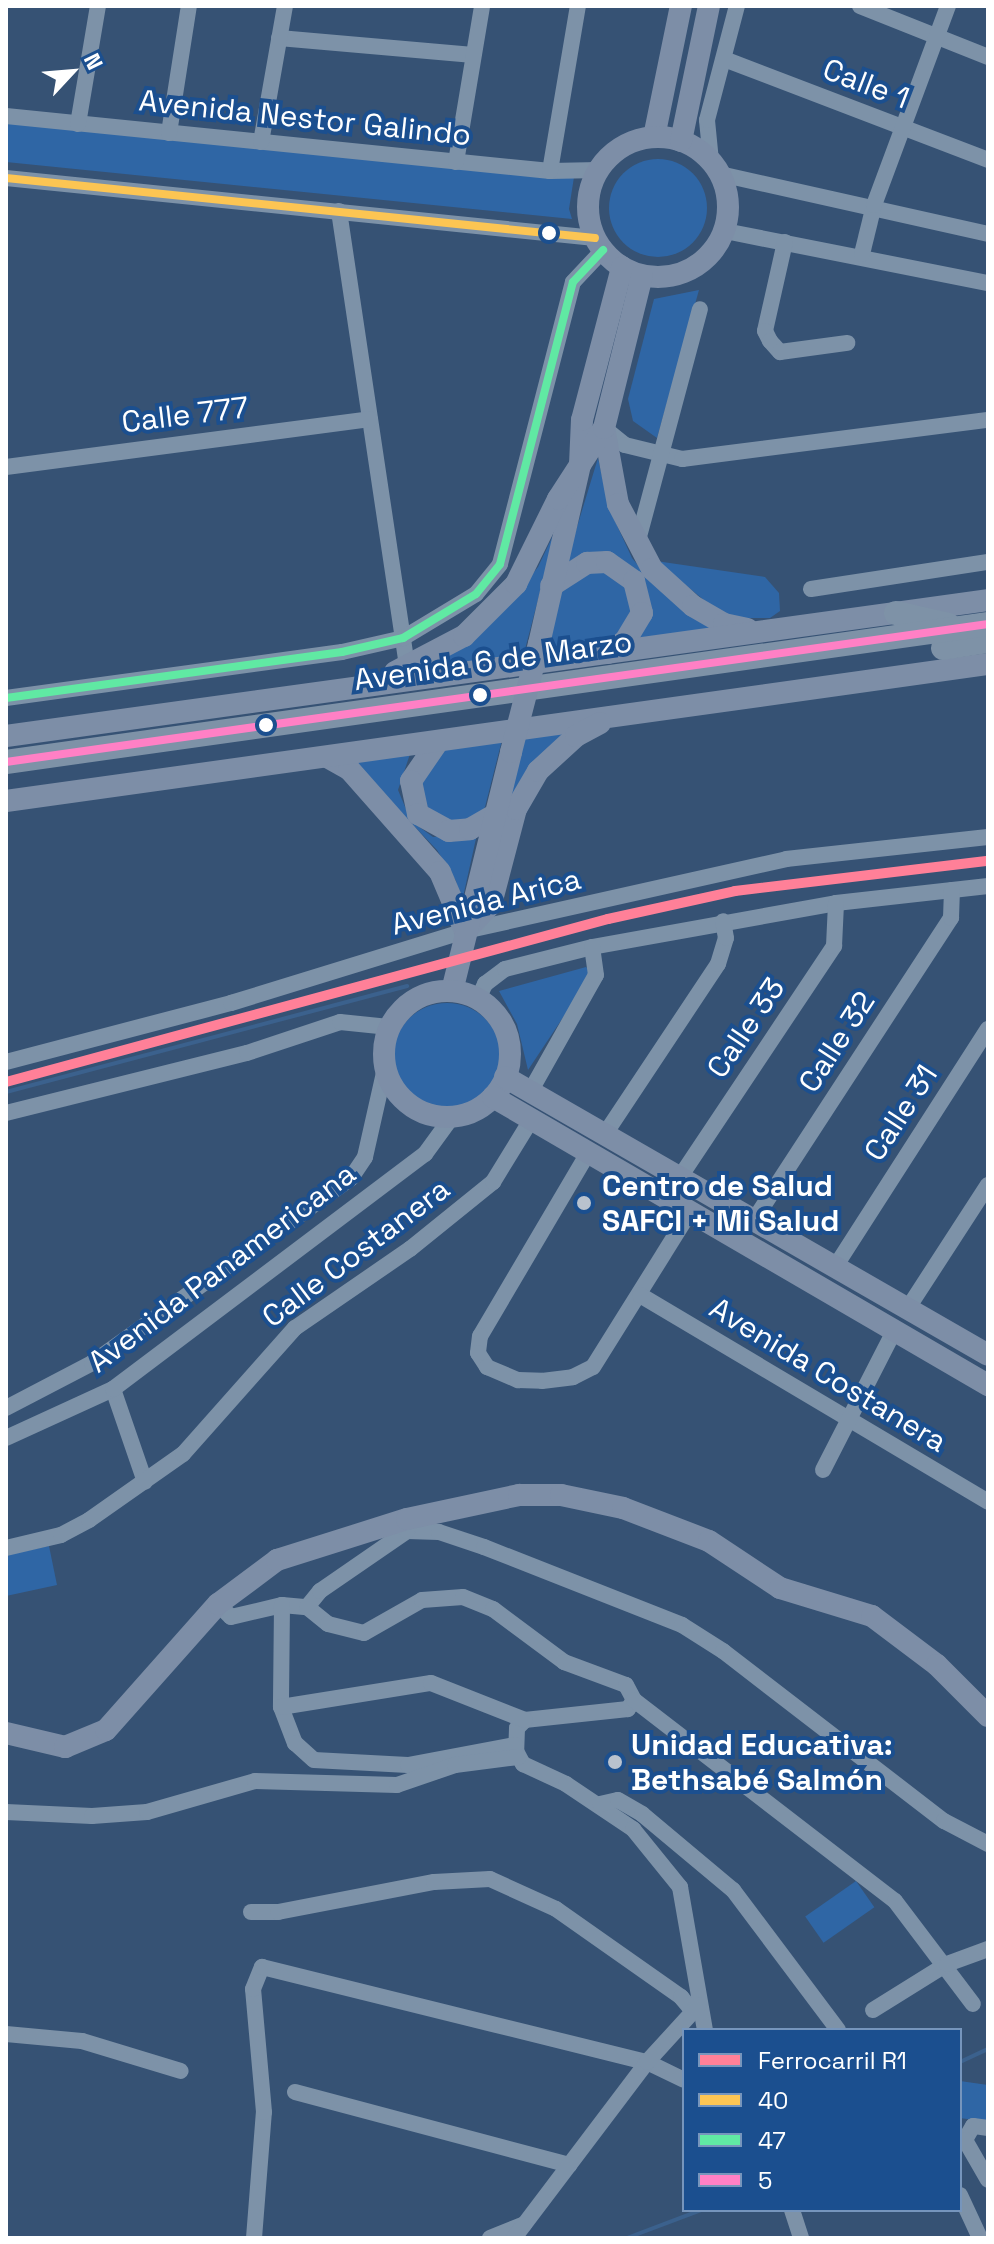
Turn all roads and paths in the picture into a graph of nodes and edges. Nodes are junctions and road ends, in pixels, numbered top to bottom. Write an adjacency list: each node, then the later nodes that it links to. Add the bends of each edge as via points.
1 (98, 6): 17 (street)
2 (189, 6): 19 (street)
3 (285, 6): 12 (street)
4 (482, 6): 13 (street)
5 (578, 6): 27 (street)
6 (681, 6): 20 (main road)
7 (709, 6): 21 (main road)
8 (737, 6): 15 (street)
9 (860, 6): 11 (street)
10 (948, 6): 11 (street)
11 (936, 37): 14 (street); 18 (street)
12 (279, 38): 13 (street); 22 (street)
13 (473, 55): 24 (street)
14 (988, 57)
15 (724, 59): 18 (street, Calle 1); 25 (street, via 707,120)
16 (6, 116): 17 (street, Avenida Nestor Galindo)
17 (78, 124): 19 (street, Avenida Nestor Galindo)
18 (902, 128): 23 (street, Calle 1); 29 (street)
19 (169, 133): 22 (street, Avenida Nestor Galindo)
20 (654, 137): 21 (main road); 26 (main road, via 622,147)
21 (681, 141): 25 (main road)
22 (261, 142): 24 (street, Avenida Nestor Galindo)
23 (988, 160)
24 (456, 162): 27 (street, Avenida Nestor Galindo)
25 (716, 168): 29 (street); 31 (main road, via 728,205)
26 (599, 170): 27 (street, Avenida Nestor Galindo); 34 (main road, via 588,209)
27 (550, 171)
28 (6, 178): 30 (street)
29 (874, 205): 32 (street); 35 (street)
30 (339, 211): 34 (street); 40 (street)
31 (725, 231): 33 (street); 36 (main road, via 700,264 682,274)
32 (988, 234)
33 (785, 242): 35 (street); 39 (street, via 765,331 770,341 780,352)
34 (599, 244): 36 (main road); 55 (street, via 573,282 500,564 476,594)
35 (862, 254): 37 (street)
36 (632, 271): 42 (main road); 44 (main road, via 582,420)
37 (988, 283)
38 (700, 309): 43 (street)
39 (847, 343)
40 (370, 419): 45 (street, Calle 777); 55 (street)
41 (988, 420): 43 (street, via 682,459)
42 (604, 428): 43 (street, via 625,445); 44 (main road); 46 (main road, via 618,504)
43 (660, 456): 46 (street)
44 (580, 465): 48 (main road); 59 (main road, via 516,584 464,636)
45 (6, 467)
46 (637, 545): 54 (main road, via 662,579 693,606 724,624)
47 (988, 562): 49 (street)
48 (551, 586): 57 (main road, via 587,563 607,562 634,581 642,613 625,641); 69 (main road, bridge)
49 (811, 589)
50 (988, 600): 51 (main road, Avenida 6 de Marzo)
51 (896, 613): 53 (highway); 54 (main road, Avenida 6 de Marzo)
52 (988, 624): 53 (highway, Avenida 6 de Marzo)
53 (963, 628): 66 (highway, Avenida 6 de Marzo)
54 (772, 630): 57 (main road, Avenida 6 de Marzo)
55 (403, 638): 59 (street); 61 (street, via 342,652)
56 (988, 641): 67 (highway, Avenida 6 de Marzo)
57 (608, 653): 60 (main road, Avenida 6 de Marzo)
58 (988, 664): 62 (main road)
59 (407, 668): 60 (main road)
60 (352, 687): 63 (main road, Avenida 6 de Marzo)
61 (6, 698)
62 (615, 716): 64 (main road); 75 (main road, via 576,736 538,771 516,809 491,904)
63 (6, 736)
64 (437, 743): 65 (main road); 69 (main road, via 411,781 418,814 449,831 470,829)
65 (327, 757): 68 (main road); 75 (main road, via 349,769 440,872)
66 (6, 762)
67 (6, 778)
68 (6, 801)
69 (494, 815): 75 (main road)
70 (988, 837): 75 (street, Avenida Arica, via 786,859)
71 (988, 886): 72 (street)
72 (952, 890): 73 (street); 94 (street, Calle 32, via 951,918)
73 (836, 903): 74 (street); 91 (street, Calle 33, via 834,946)
74 (723, 921): 76 (street); 89 (street, via 726,938 718,964)
75 (465, 931): 77 (main road); 81 (street, Avenida Arica, via 231,1003)
76 (592, 947): 78 (street, via 505,969 485,984); 84 (street, via 596,975)
77 (452, 991): 78 (main road); 79 (main road, via 422,996)
78 (478, 999): 83 (main road, via 506,1034)
79 (389, 1027): 82 (main road); 86 (street, via 340,1022 247,1053)
80 (988, 1029): 95 (street, Calle 31)
81 (6, 1062)
82 (385, 1068): 87 (main road, via 410,1105 430,1115); 102 (street, Avenida Panamericana, via 365,1157 351,1178 92,1363)
83 (505, 1077): 84 (main road); 85 (main road)
84 (530, 1092): 89 (main road)
85 (493, 1097): 87 (main road); 88 (main road)
86 (6, 1113)
87 (452, 1117): 101 (street, Avenida Panamericana, via 425,1154)
88 (531, 1120): 90 (main road); 106 (street, Calle Costanera, via 493,1182 410,1249 295,1328 183,1454)
89 (605, 1134): 91 (main road)
90 (588, 1153): 93 (main road); 96 (street, via 480,1336 478,1353 487,1367 518,1380 573,1377 600,1359)
91 (680, 1177): 94 (main road)
92 (988, 1185): 97 (street)
93 (690, 1212): 96 (street); 98 (main road)
94 (754, 1220): 95 (main road)
95 (835, 1267): 97 (main road)
96 (640, 1295): 103 (street, Avenida Costanera)
97 (908, 1308): 99 (main road)
98 (894, 1331): 100 (main road); 103 (street)
99 (988, 1354)
100 (988, 1385)
101 (113, 1389): 104 (street, Avenida Panamericana); 106 (street)
102 (6, 1408)
103 (847, 1419): 105 (street); 107 (street, Avenida Costanera)
104 (6, 1438)
105 (823, 1470)
106 (145, 1482): 109 (street, Calle Costanera, via 61,1535)
107 (988, 1502)
108 (407, 1525): 110 (main road, via 277,1560); 112 (street, via 320,1591); 115 (main road, via 519,1495 561,1495 623,1508 709,1541 780,1588 872,1616 925,1656); 121 (street, via 484,1547 682,1625 944,1821)
109 (6, 1548)
110 (218, 1604): 111 (street, via 237,1617); 117 (main road, via 106,1730 65,1747)
111 (282, 1605): 112 (street); 114 (street)
112 (307, 1607): 113 (street, via 328,1624 364,1633 422,1600 463,1597 493,1609 564,1662 626,1685)
113 (634, 1700): 116 (street, via 624,1710); 124 (street, via 851,1863 911,1917)
114 (281, 1707): 116 (street, via 431,1683); 118 (street, via 295,1743 321,1763 423,1764)
115 (988, 1716)
116 (525, 1720): 118 (street, via 517,1728)
117 (6, 1733)
118 (517, 1751): 119 (street); 120 (street, via 397,1785 255,1781 147,1812)
119 (600, 1804): 126 (street, via 647,1842 680,1887); 129 (street, via 618,1800 634,1809 733,1890)
120 (6, 1812)
121 (988, 1844)
122 (251, 1912): 126 (street, via 278,1912 434,1882 490,1879 556,1909)
123 (988, 1949): 124 (street)
124 (947, 1964): 125 (street); 127 (street)
125 (973, 2004)
126 (695, 2008): 128 (street); 131 (street)
127 (873, 2010)
128 (704, 2028)
129 (836, 2028)
130 (6, 2034): 132 (street, via 82,2041)
131 (647, 2062): 133 (street); 136 (street); 141 (street, via 262,1967 253,1989 264,2112)
132 (181, 2071)
133 (682, 2079)
134 (295, 2092): 136 (street)
135 (988, 2128): 137 (street, via 973,2126 965,2140)
136 (569, 2165): 140 (street)
137 (988, 2180)
138 (962, 2199): 144 (street)
139 (793, 2212): 143 (street)
140 (519, 2231): 142 (street)
141 (254, 2238)
142 (490, 2238)
143 (801, 2238)
144 (980, 2238)

